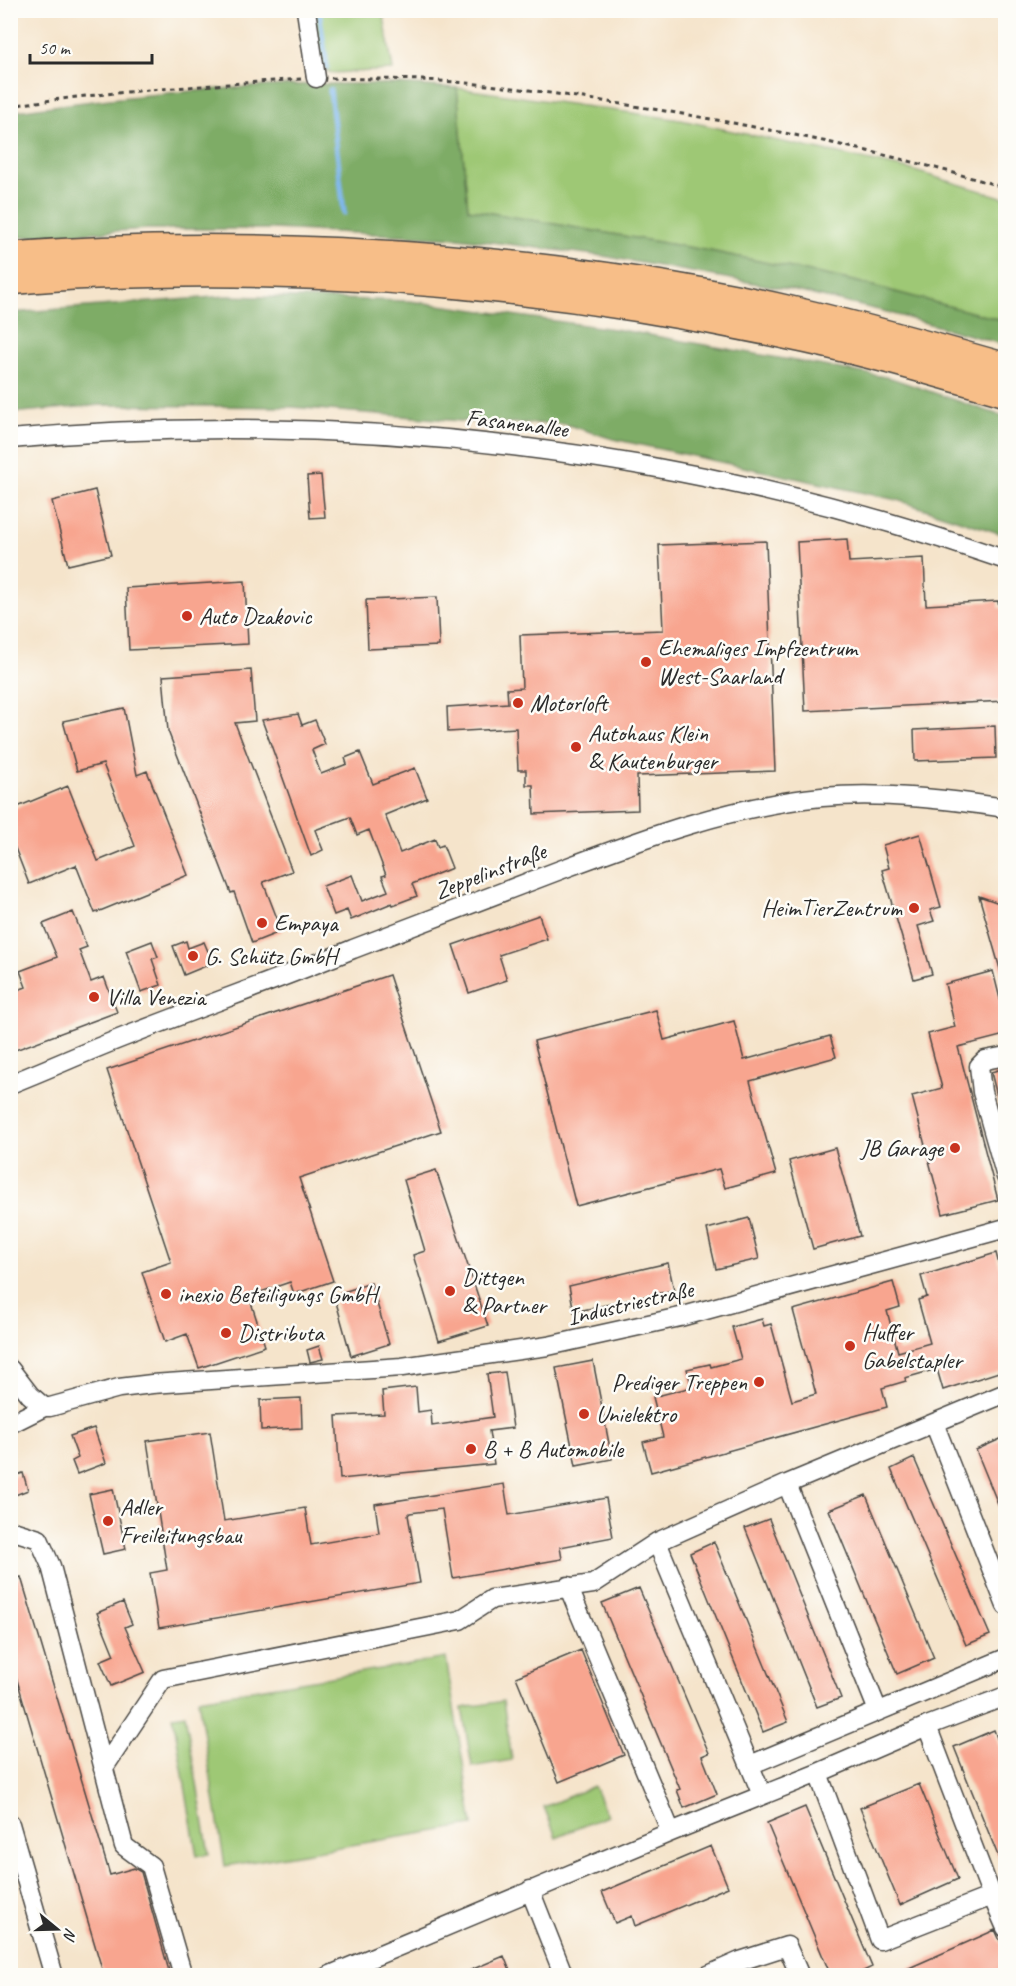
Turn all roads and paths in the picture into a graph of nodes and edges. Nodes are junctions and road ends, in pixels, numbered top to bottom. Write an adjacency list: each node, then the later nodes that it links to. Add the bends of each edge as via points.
1 (306, 10): 2 (street)
2 (316, 78): 3 (path); 4 (path, via 423,80 552,93 661,110 817,140)
3 (10, 106)
4 (1005, 188)
5 (10, 256): 7 (highway, via 103,250 278,249 538,267 794,311)
6 (10, 280): 8 (highway, via 113,274 274,273 542,293 788,335)
7 (1005, 367)
8 (1005, 393)
9 (10, 439): 10 (street, Fasanenallee, via 122,431 284,430 490,443 684,472 757,488 948,540)
10 (1005, 560)
11 (1005, 808): 13 (street, Zeppelinstraße, via 868,796 764,805 710,817 421,922)
12 (1005, 1056): 14 (street, via 985,1060 979,1066 982,1092)
13 (10, 1084)
14 (1005, 1177)
15 (1005, 1228): 18 (street, Industriestraße, via 680,1317 548,1346 402,1367 152,1384)
16 (10, 1369): 18 (street)
17 (1005, 1394): 19 (street)
18 (44, 1407): 20 (street, Industriestraße)
19 (934, 1423): 21 (street); 25 (street)
20 (10, 1424)
21 (787, 1484): 23 (street); 28 (street)
22 (10, 1530): 31 (street, via 39,1539 51,1566)
23 (657, 1542): 24 (street, via 593,1584); 30 (street)
24 (568, 1586): 31 (street, via 492,1599 460,1620 163,1679); 35 (street)
25 (1005, 1606)
26 (1005, 1658): 28 (street)
27 (1005, 1696): 29 (street)
28 (878, 1712): 30 (street)
29 (927, 1726): 32 (street); 37 (street)
30 (750, 1765): 33 (street)
31 (102, 1769): 41 (street, via 124,1846 151,1866)
32 (818, 1773): 33 (street); 37 (street, via 880,1940)
33 (762, 1795): 35 (street)
34 (10, 1824): 40 (street)
35 (671, 1832): 36 (street)
36 (530, 1890): 42 (street); 43 (street)
37 (992, 1896): 38 (street)
38 (1005, 1928)
39 (742, 1968): 44 (street); 45 (street, via 787,1946)
40 (54, 1976)
41 (183, 1976)
42 (328, 1976)
43 (564, 1976)
44 (706, 1976)
45 (800, 1976)

